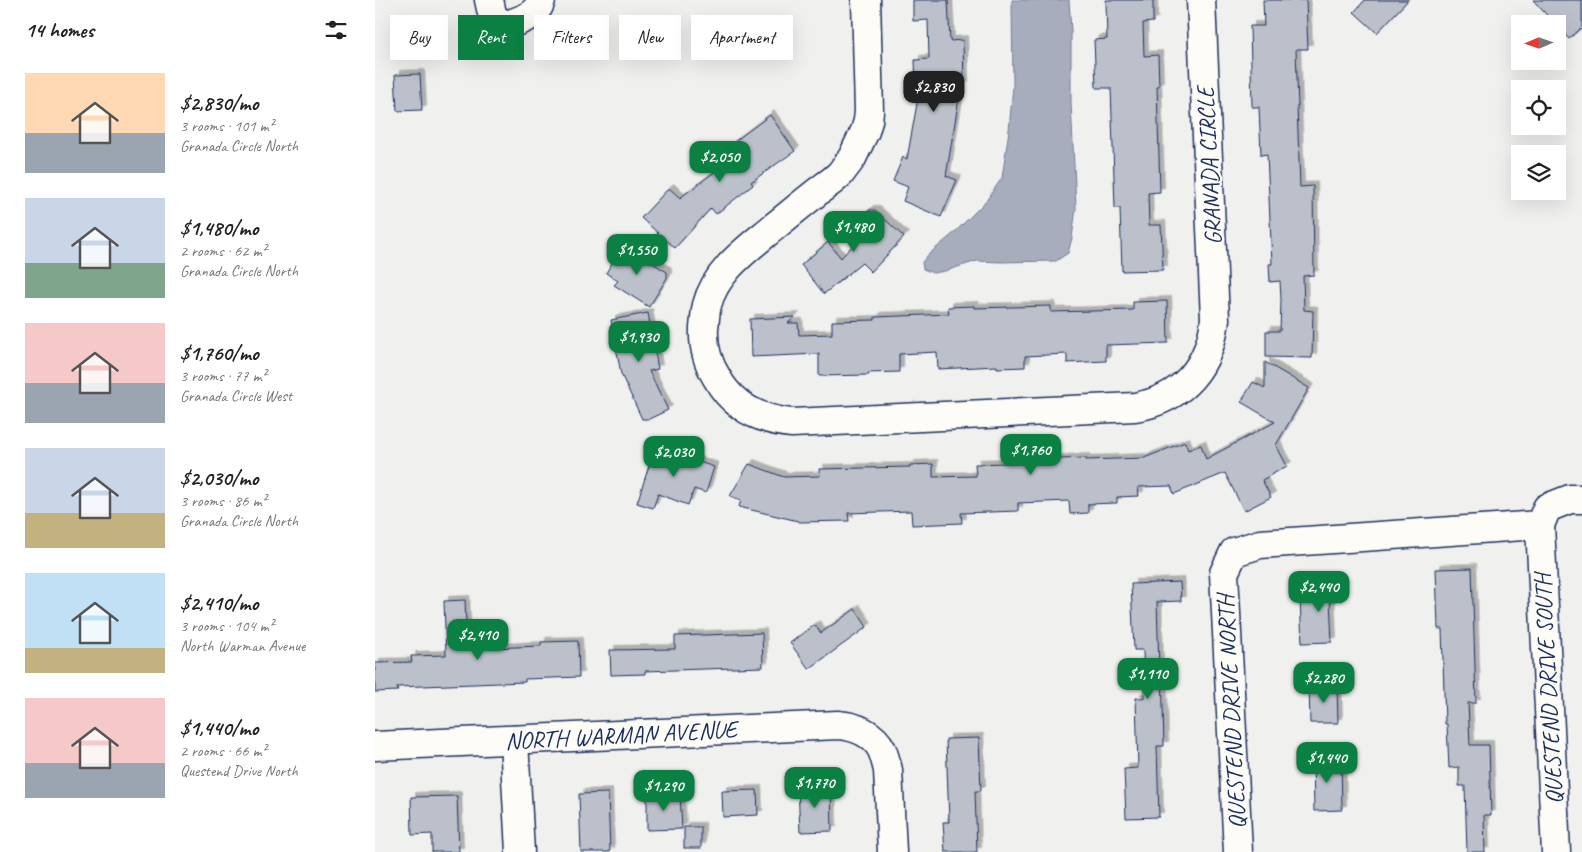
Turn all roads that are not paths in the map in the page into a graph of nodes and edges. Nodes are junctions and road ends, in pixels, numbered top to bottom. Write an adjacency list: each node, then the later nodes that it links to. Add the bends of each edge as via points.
1 (489, 0): 2 (street, via 493,18 507,25 524,20)
2 (541, 0)
3 (866, 0): 4 (street, GRANADA CIRCLE, via 869,111 865,131 852,158 832,181 737,257 719,278 707,303 703,336 709,365 723,390 736,402 773,421 791,423 1135,407 1164,398 1189,381 1210,348 1215,309)
4 (1201, 0)
5 (1582, 499): 6 (street, via 1570,499 1547,508)
6 (1540, 525): 11 (street, QUESTEND DRIVE NORTH, via 1260,544 1234,552 1224,573); 12 (street, QUESTEND DRIVE SOUTH)
7 (514, 740): 8 (street, NORTH WARMAN AVENUE); 9 (street); 10 (street, NORTH WARMAN AVENUE, via 851,726 865,732 881,748 886,761)
8 (375, 746)
9 (520, 852)
10 (892, 852)
11 (1238, 852)
12 (1556, 852)

